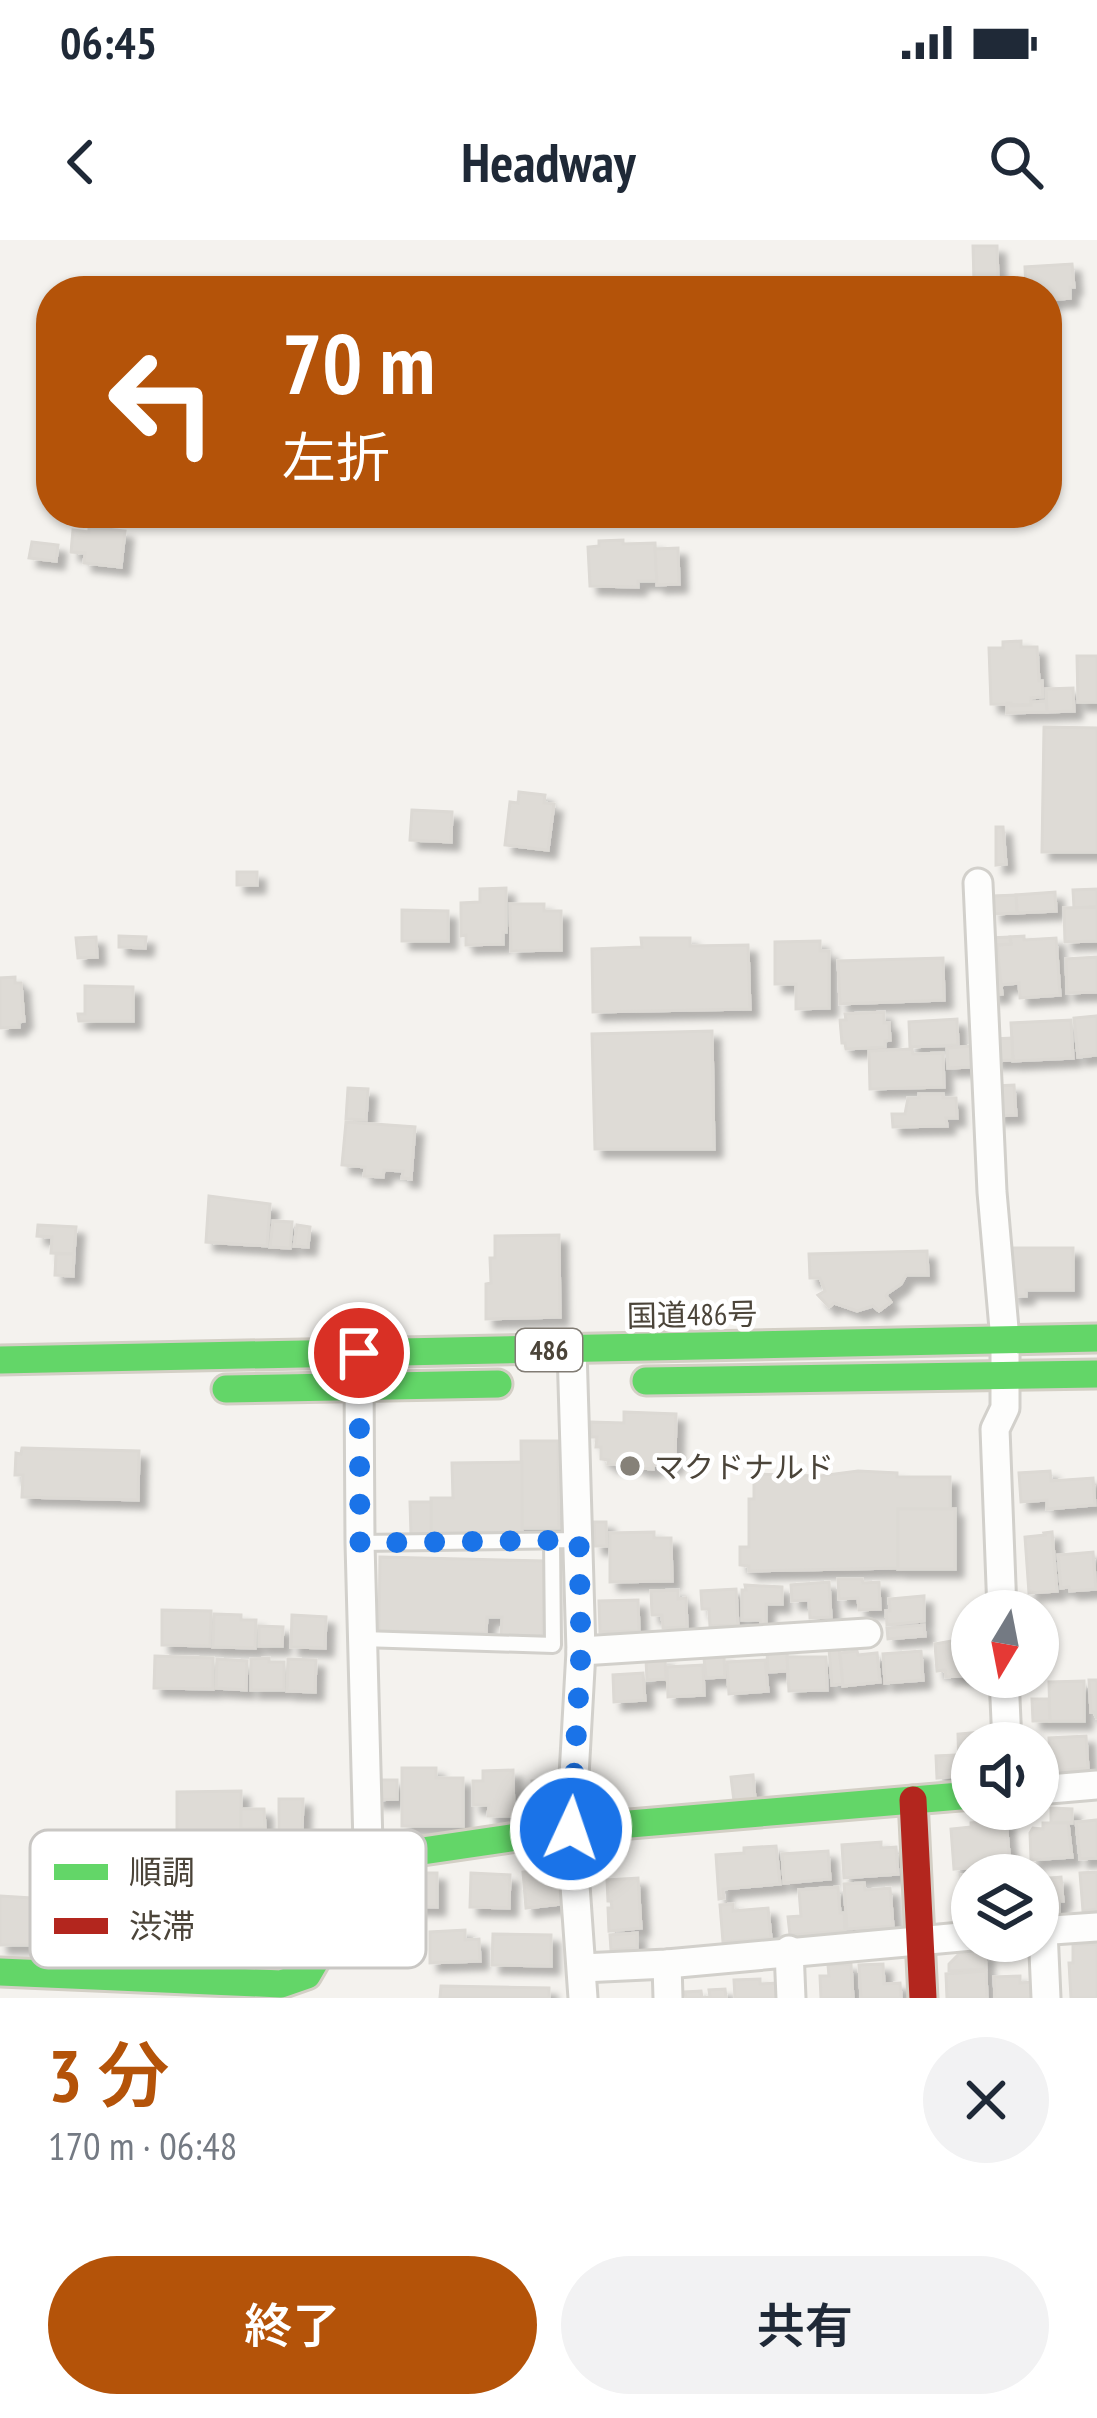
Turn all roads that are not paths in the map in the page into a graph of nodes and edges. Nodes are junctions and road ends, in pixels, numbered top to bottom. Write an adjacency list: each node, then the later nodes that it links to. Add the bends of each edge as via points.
1 (978, 883): 3 (street)
2 (1097, 1338): 3 (main road, 国道486号 / 486)
3 (1005, 1340): 4 (main road, 国道486号 / 486); 8 (street)
4 (572, 1349): 5 (main road, 国道486号 / 486); 9 (street)
5 (359, 1353): 6 (main road, 国道486号 / 486); 10 (street)
6 (0, 1360)
7 (1097, 1373): 8 (main road, 486)
8 (1005, 1375): 9 (main road, 486); 14 (street, via 1005,1408 994,1429)
9 (576, 1382): 10 (main road, 486); 12 (street)
10 (359, 1387): 11 (main road, 486); 13 (street)
11 (191, 1390)
12 (566, 1540): 13 (lane); 16 (lane, via 553,1645); 17 (street)
13 (360, 1543): 16 (street)
14 (1001, 1590)
15 (867, 1633): 17 (street)
16 (362, 1639): 23 (street)
17 (581, 1651): 22 (street)
18 (1097, 1785): 19 (street)
19 (1059, 1788)
20 (951, 1797): 21 (main road)
21 (913, 1800): 22 (main road); 28 (main road)
22 (571, 1829): 24 (main road); 32 (street)
23 (368, 1830)
24 (426, 1850)
25 (1097, 1927): 26 (street)
26 (1059, 1930)
27 (951, 1938): 28 (street)
28 (920, 1940): 29 (street); 39 (main road)
29 (789, 1950): 31 (street); 38 (street)
30 (1043, 1962): 40 (street)
31 (667, 1964): 32 (street); 37 (street)
32 (582, 1967): 36 (street)
33 (0, 1972): 35 (main road)
34 (304, 1987): 35 (main road)
35 (76, 1988)
36 (583, 1998)
37 (668, 1998)
38 (791, 1998)
39 (922, 1998)
40 (1046, 1998)

